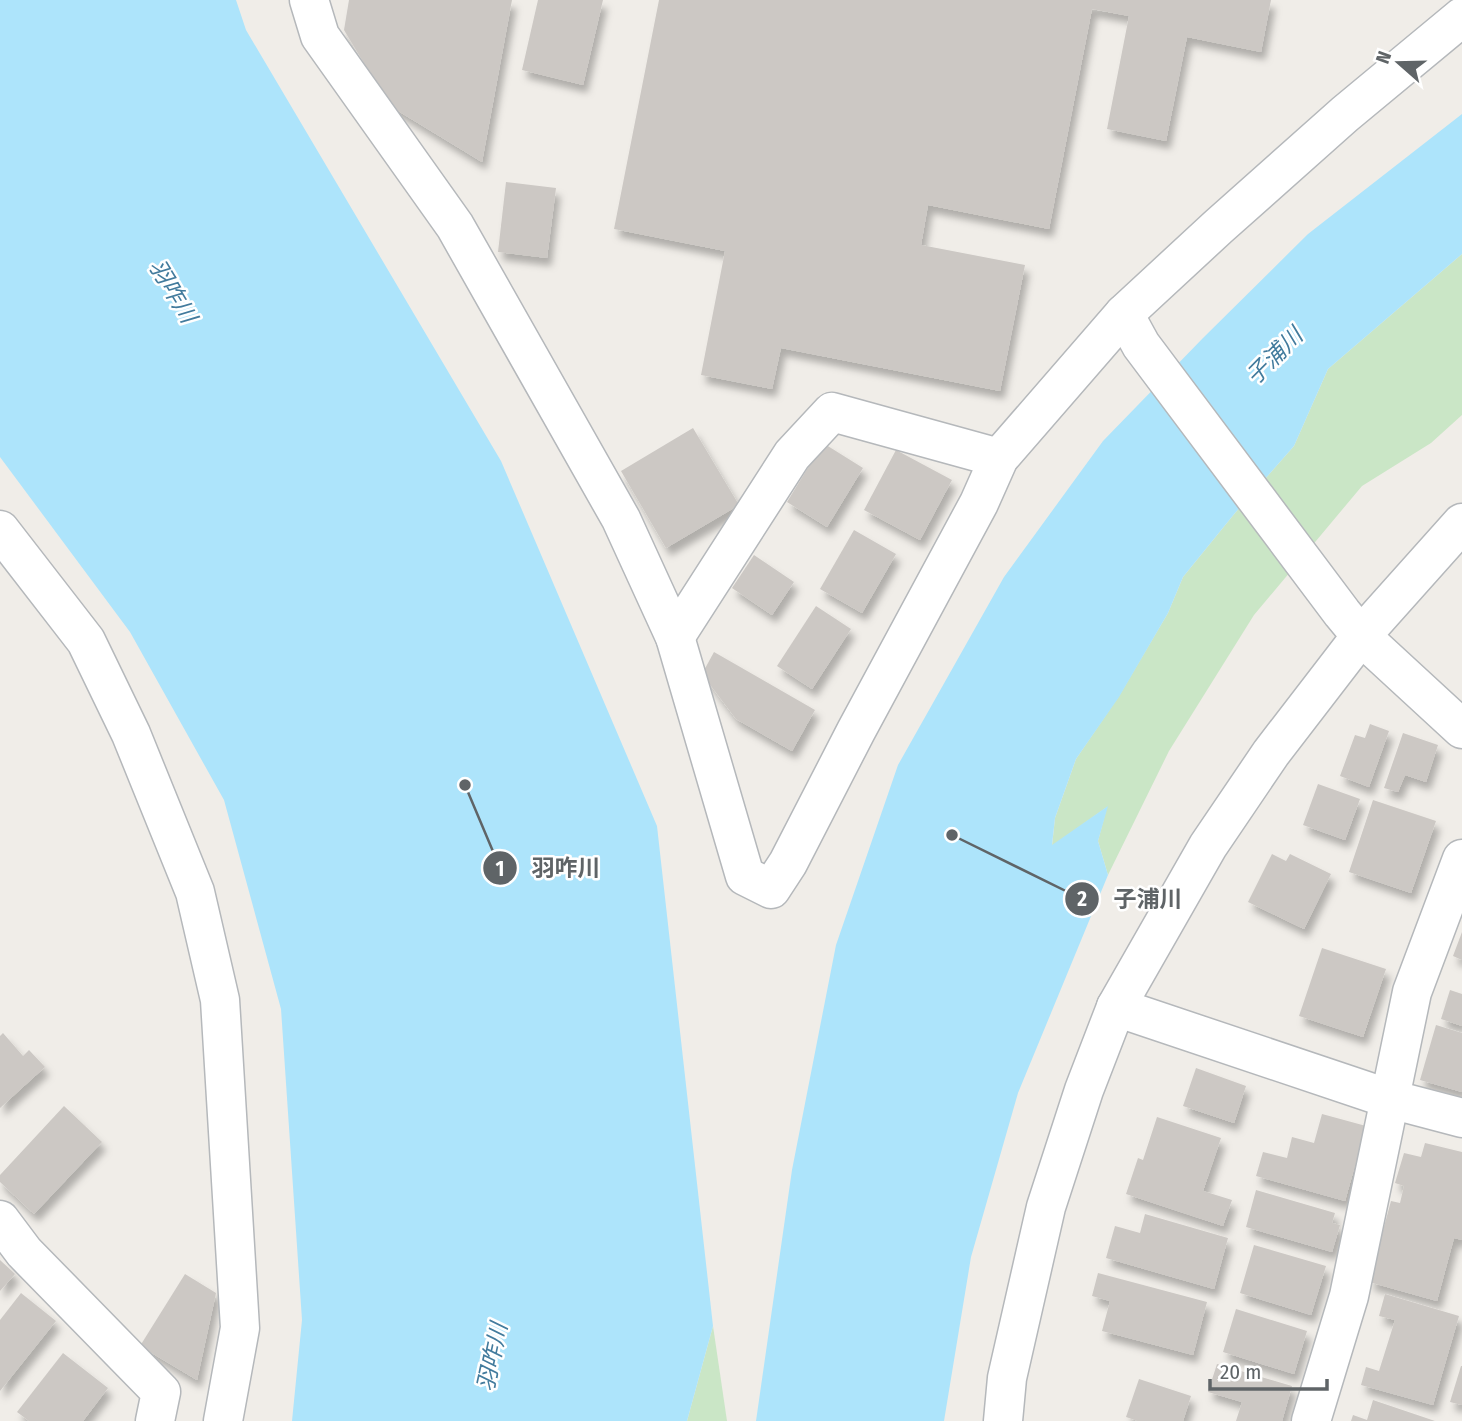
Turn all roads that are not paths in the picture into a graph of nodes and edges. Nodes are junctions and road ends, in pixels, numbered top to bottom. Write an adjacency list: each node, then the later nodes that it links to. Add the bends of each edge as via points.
1 (309, 0): 8 (street, via 320,36 455,226 621,519)
2 (1462, 18): 3 (street, via 1218,227)
3 (1133, 330): 4 (street); 7 (street)
4 (999, 458): 8 (street, via 832,412 793,455); 8 (street, via 771,889 745,876)
5 (1462, 523): 7 (street)
6 (0, 530): 16 (street, via 86,641 131,734 195,892 220,1000 239,1301 240,1328)
7 (1352, 625): 9 (street); 11 (street, via 1208,846)
8 (676, 637)
9 (1462, 729)
10 (1462, 859): 12 (street, via 1412,992)
11 (1116, 1007): 12 (street); 17 (street, via 1046,1207 1007,1378)
12 (1390, 1099): 13 (street); 18 (street, via 1349,1296)
13 (1462, 1118)
14 (0, 1220): 15 (street, via 24,1252 161,1392)
15 (155, 1421)
16 (223, 1421)
17 (1003, 1421)
18 (1311, 1421)

